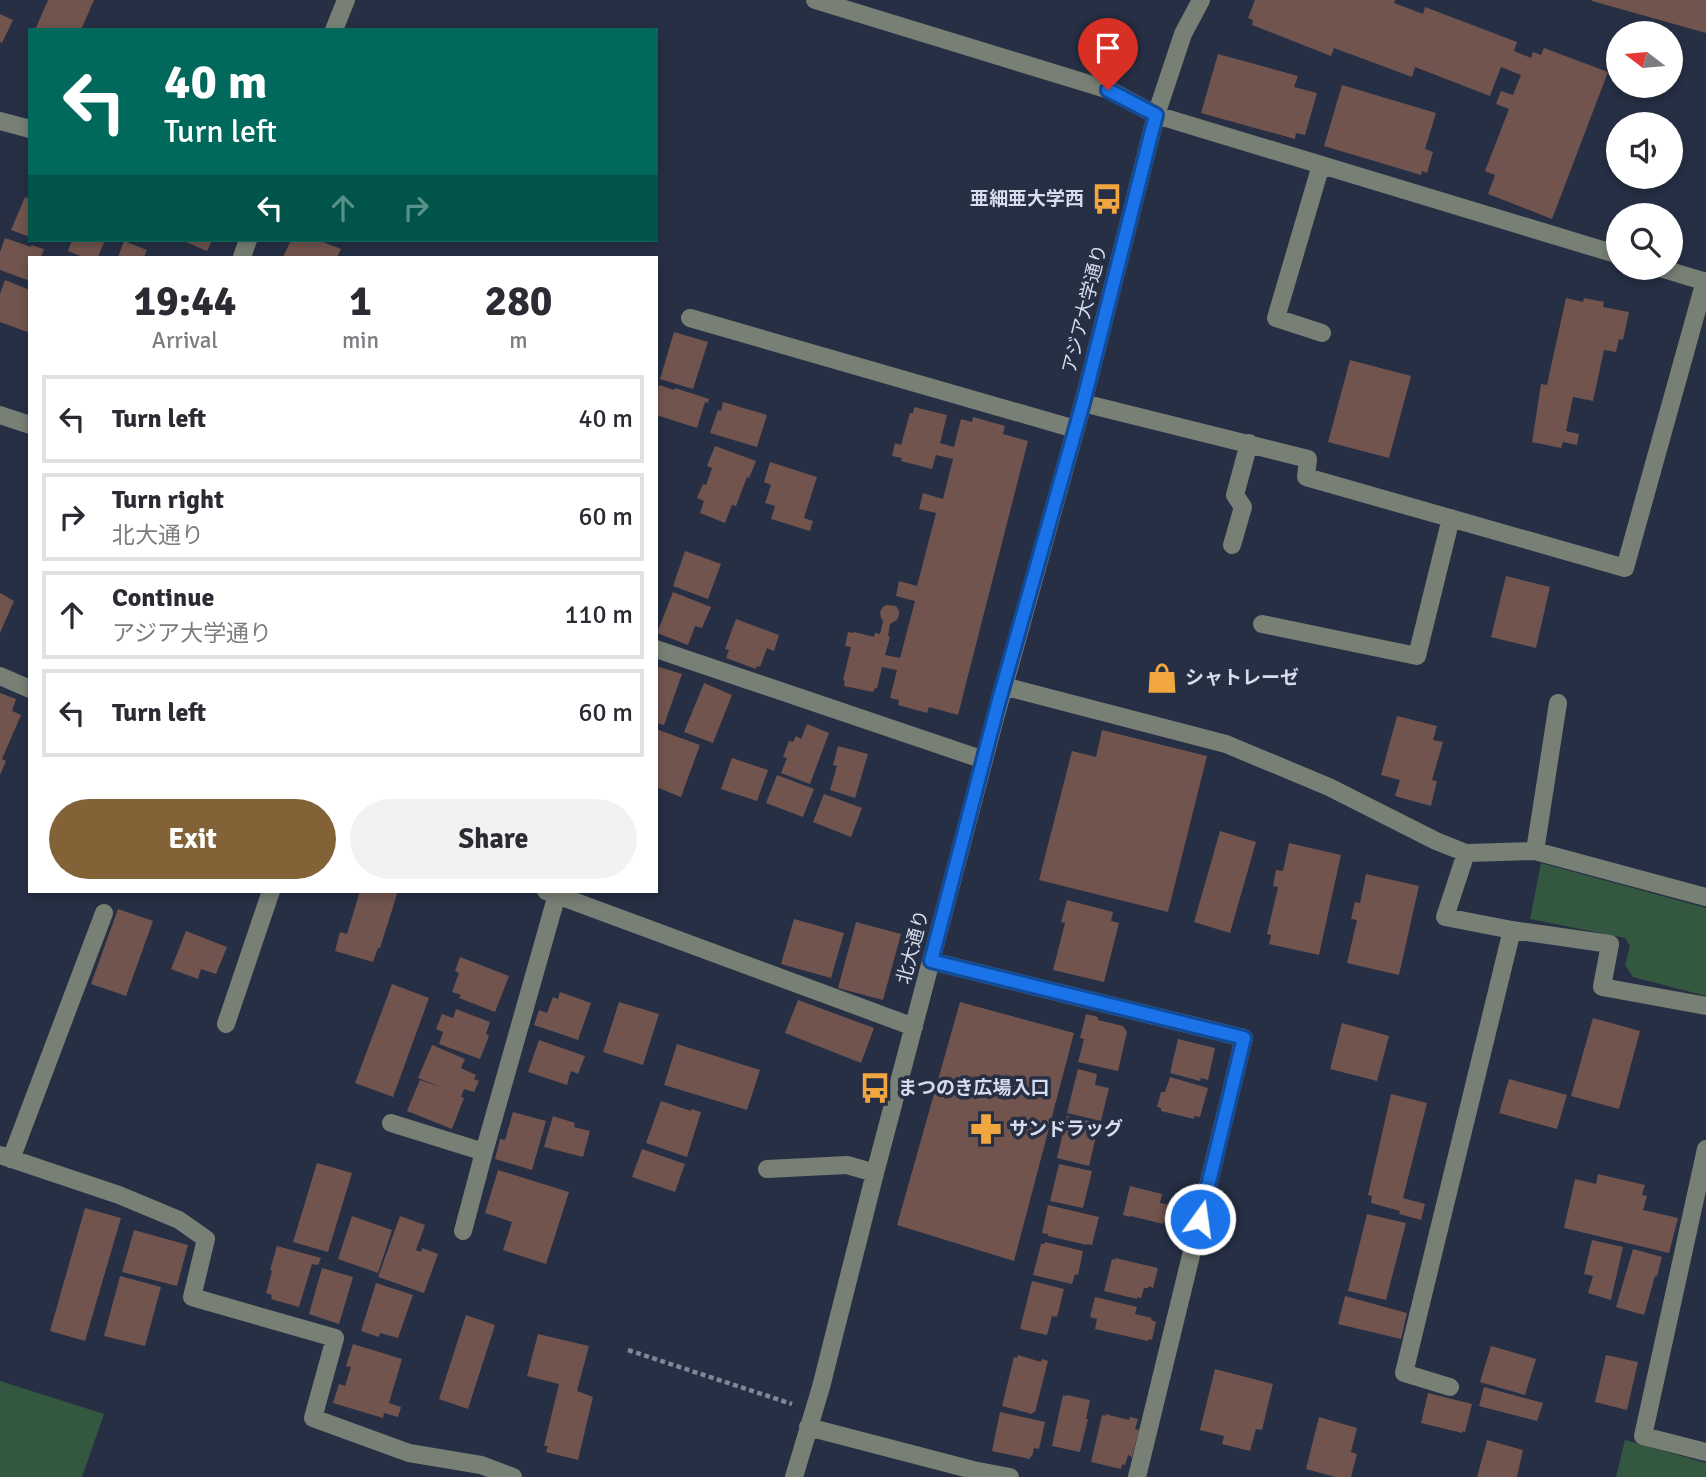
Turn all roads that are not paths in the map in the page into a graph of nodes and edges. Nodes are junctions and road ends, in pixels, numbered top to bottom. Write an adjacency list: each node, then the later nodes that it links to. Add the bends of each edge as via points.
1 (346, 0): 4 (street)
2 (815, 0): 5 (street, via 1108,90)
3 (1201, 0): 5 (street, アジア大学通り, via 1183,34)
4 (335, 28)
5 (1156, 115): 8 (street); 14 (street, アジア大学通り)
6 (0, 121): 7 (street)
7 (28, 128)
8 (1321, 165): 9 (street); 13 (street, via 1276,318)
9 (1606, 251)
10 (1683, 274): 11 (street)
11 (1706, 281): 19 (street, via 1625,568)
12 (690, 318): 17 (street)
13 (1322, 333)
14 (1083, 403): 17 (street, アジア大学通り); 18 (street)
15 (0, 415): 16 (street)
16 (28, 424)
17 (1075, 429): 24 (street, 北大通り)
18 (1249, 443): 19 (street, via 1308,459 1306,477); 20 (street, via 1236,495 1243,507)
19 (1451, 518): 21 (street, via 1417,656)
20 (1232, 545)
21 (1262, 624)
22 (658, 650): 27 (street)
23 (0, 676): 25 (street)
24 (1003, 686): 27 (street, 北大通り); 29 (street, via 1226,744)
25 (28, 688)
26 (1558, 703): 28 (street)
27 (984, 760): 36 (street, 北大通り)
28 (1535, 851): 29 (street); 33 (street)
29 (1466, 853): 35 (street, via 1445,917)
30 (270, 893): 38 (street)
31 (553, 893): 42 (street)
32 (556, 893): 39 (street)
33 (1706, 897)
34 (104, 913): 43 (street)
35 (1512, 930): 37 (street, via 1610,944 1602,987); 47 (street, via 1404,1373)
36 (931, 961): 39 (street, 北大通り); 53 (street, via 1244,1038)
37 (1706, 1006)
38 (226, 1024)
39 (914, 1027): 45 (street, 北大通り)
40 (391, 1123): 42 (street)
41 (1706, 1149): 49 (street, via 1643,1436)
42 (484, 1152): 46 (street)
43 (5, 1157): 50 (street, via 119,1195 179,1220 206,1239 191,1297 335,1338 313,1418 409,1453 481,1465)
44 (767, 1169): 45 (street, via 847,1165)
45 (875, 1173): 48 (street, 北大通り)
46 (463, 1231)
47 (1450, 1387)
48 (808, 1427): 51 (street, 北大通り); 52 (street)
49 (1706, 1452)
50 (513, 1477)
51 (794, 1477)
52 (1010, 1477)
53 (1137, 1477)

